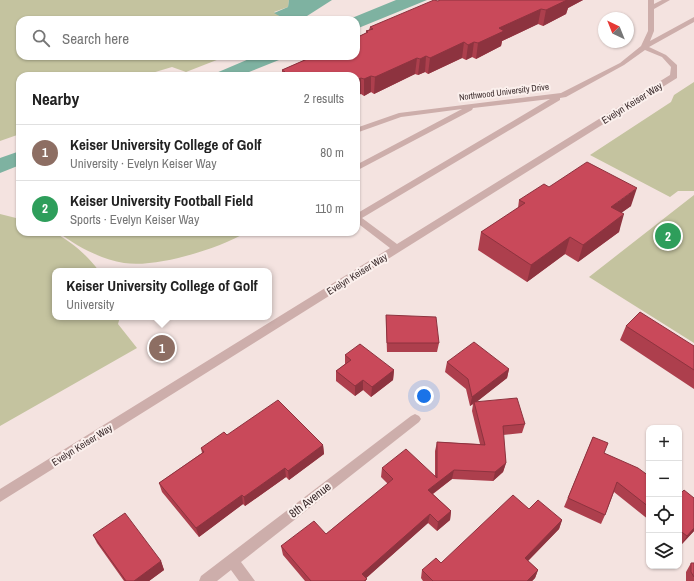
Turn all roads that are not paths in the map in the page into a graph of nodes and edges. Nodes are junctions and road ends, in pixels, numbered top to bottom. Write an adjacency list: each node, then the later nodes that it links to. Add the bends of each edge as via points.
1 (667, 0): 2 (street)
2 (651, 4): 4 (street, via 651,31)
3 (694, 19): 4 (street, Northwood University Drive)
4 (644, 47): 5 (street, Northwood University Drive, via 622,64); 11 (street, Evelyn Keiser Way, via 664,56 675,66 674,76)
5 (562, 94): 6 (street, Northwood University Drive); 9 (street)
6 (473, 106): 7 (street, Northwood University Drive, via 399,115); 8 (street)
7 (360, 130)
8 (360, 166)
9 (360, 216)
10 (360, 221): 11 (street)
11 (398, 249): 13 (street, Evelyn Keiser Way)
12 (415, 419): 14 (street, 8th Avenue)
13 (0, 496)
14 (232, 561): 15 (street, 8th Avenue); 16 (street)
15 (206, 581)
16 (248, 581)

